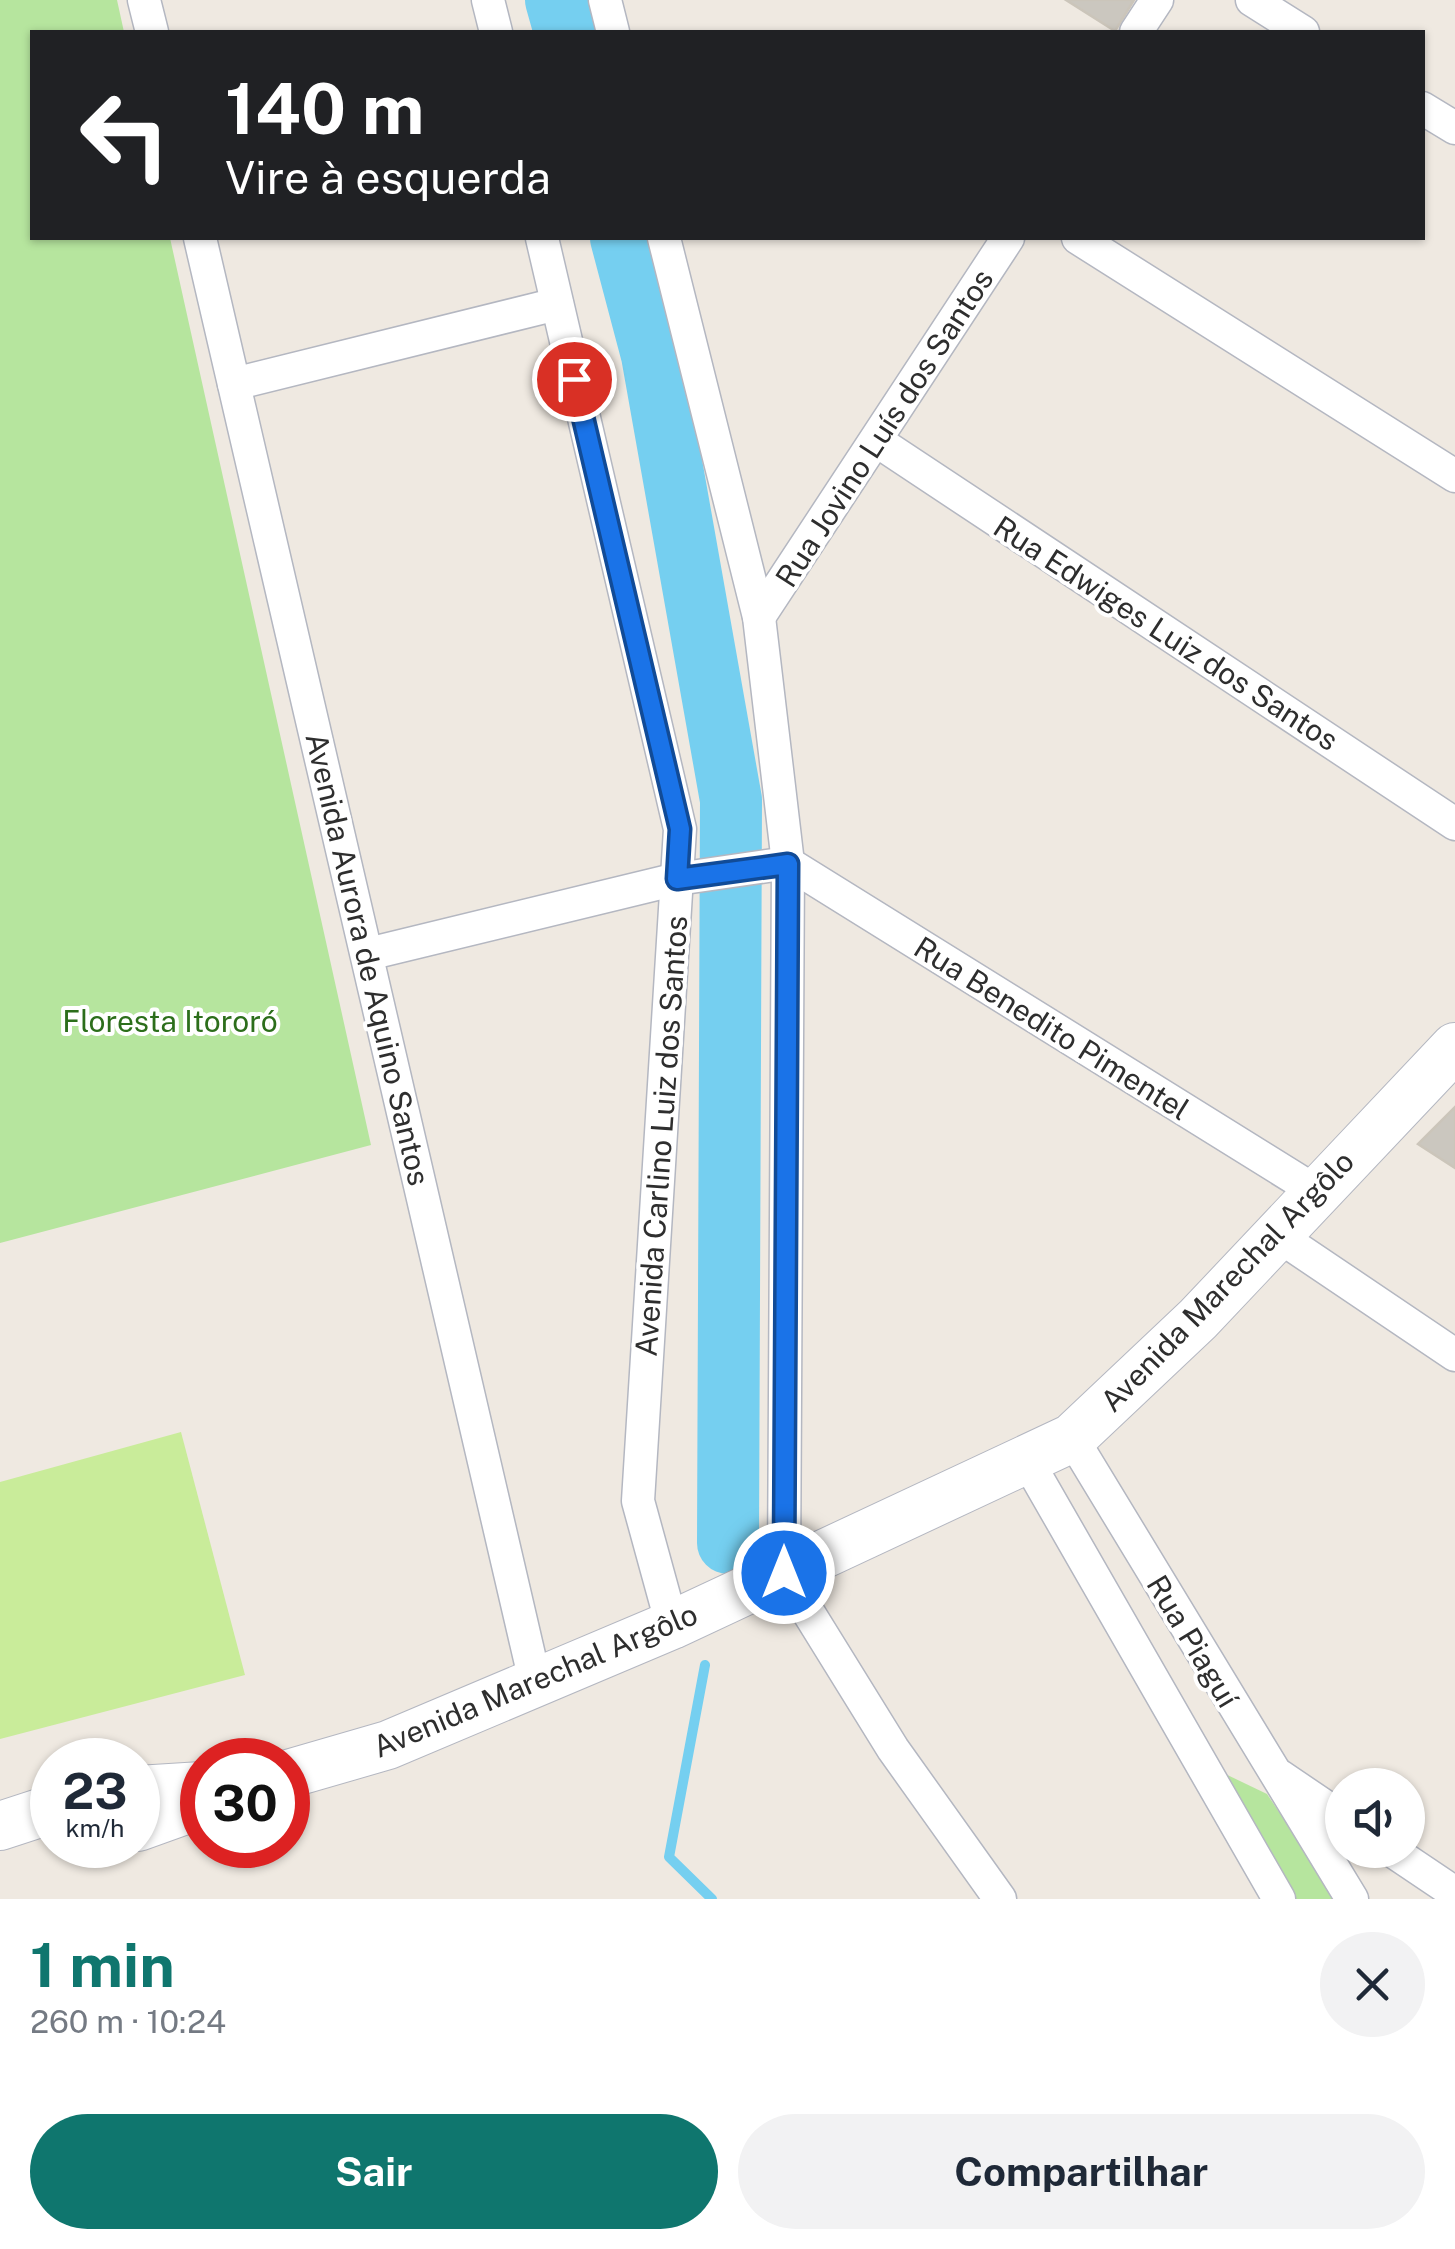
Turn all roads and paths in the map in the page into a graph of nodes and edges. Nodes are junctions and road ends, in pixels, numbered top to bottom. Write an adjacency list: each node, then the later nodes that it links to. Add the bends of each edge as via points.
1 (144, 0): 6 (street)
2 (488, 0): 7 (street)
3 (605, 0): 8 (street)
4 (1157, 0): 9 (street)
5 (1252, 0): 10 (street)
6 (152, 30)
7 (496, 30)
8 (612, 30)
9 (1137, 30)
10 (1301, 30)
11 (1425, 110): 12 (street)
12 (1455, 128)
13 (200, 240): 19 (street, Avenida Aurora de Aquino Santos)
14 (542, 240): 18 (street, Avenida Carlino Luiz dos Santos)
15 (664, 240): 22 (street)
16 (1007, 240): 20 (street, Rua Jovino Luís dos Santos)
17 (1081, 240): 21 (street)
18 (557, 304): 19 (street); 25 (street, Avenida Carlino Luiz dos Santos)
19 (234, 384): 26 (street, Avenida Aurora de Aquino Santos)
20 (876, 441): 22 (street, Rua Jovino Luís dos Santos); 23 (street, Rua Edwiges Luiz dos Santos)
21 (1455, 476)
22 (759, 618): 24 (street)
23 (1455, 824)
24 (776, 865): 25 (street); 28 (street, Rua Benedito Pimentel); 33 (street)
25 (686, 878): 26 (street); 34 (street, Avenida Carlino Luiz dos Santos, via 638,1501)
26 (368, 954): 35 (street, Avenida Aurora de Aquino Santos)
27 (1447, 1051): 28 (main road, Avenida Marechal Argôlo)
28 (1316, 1192): 29 (main road, Avenida Marechal Argôlo)
29 (1276, 1235): 30 (street); 31 (main road, Avenida Marechal Argôlo)
30 (1455, 1355)
31 (1072, 1438): 32 (main road, Avenida Marechal Argôlo); 37 (street, Rua Piaguí)
32 (1028, 1462): 33 (main road, Avenida Marechal Argôlo); 46 (street, Rua Piaguí)
33 (784, 1573): 34 (main road, Avenida Marechal Argôlo); 45 (street, via 893,1749)
34 (672, 1625): 35 (main road, Avenida Marechal Argôlo)
35 (536, 1681): 36 (main road, Avenida Marechal Argôlo, via 388,1745)
36 (310, 1768)
37 (1270, 1770): 38 (street, Rua Piaguí); 47 (street)
38 (1325, 1807)
39 (30, 1816): 40 (main road)
40 (0, 1826)
41 (30, 1843): 42 (main road)
42 (0, 1844)
43 (1418, 1868): 44 (street)
44 (1455, 1893)
45 (1000, 1899)
46 (1279, 1899)
47 (1352, 1899)

